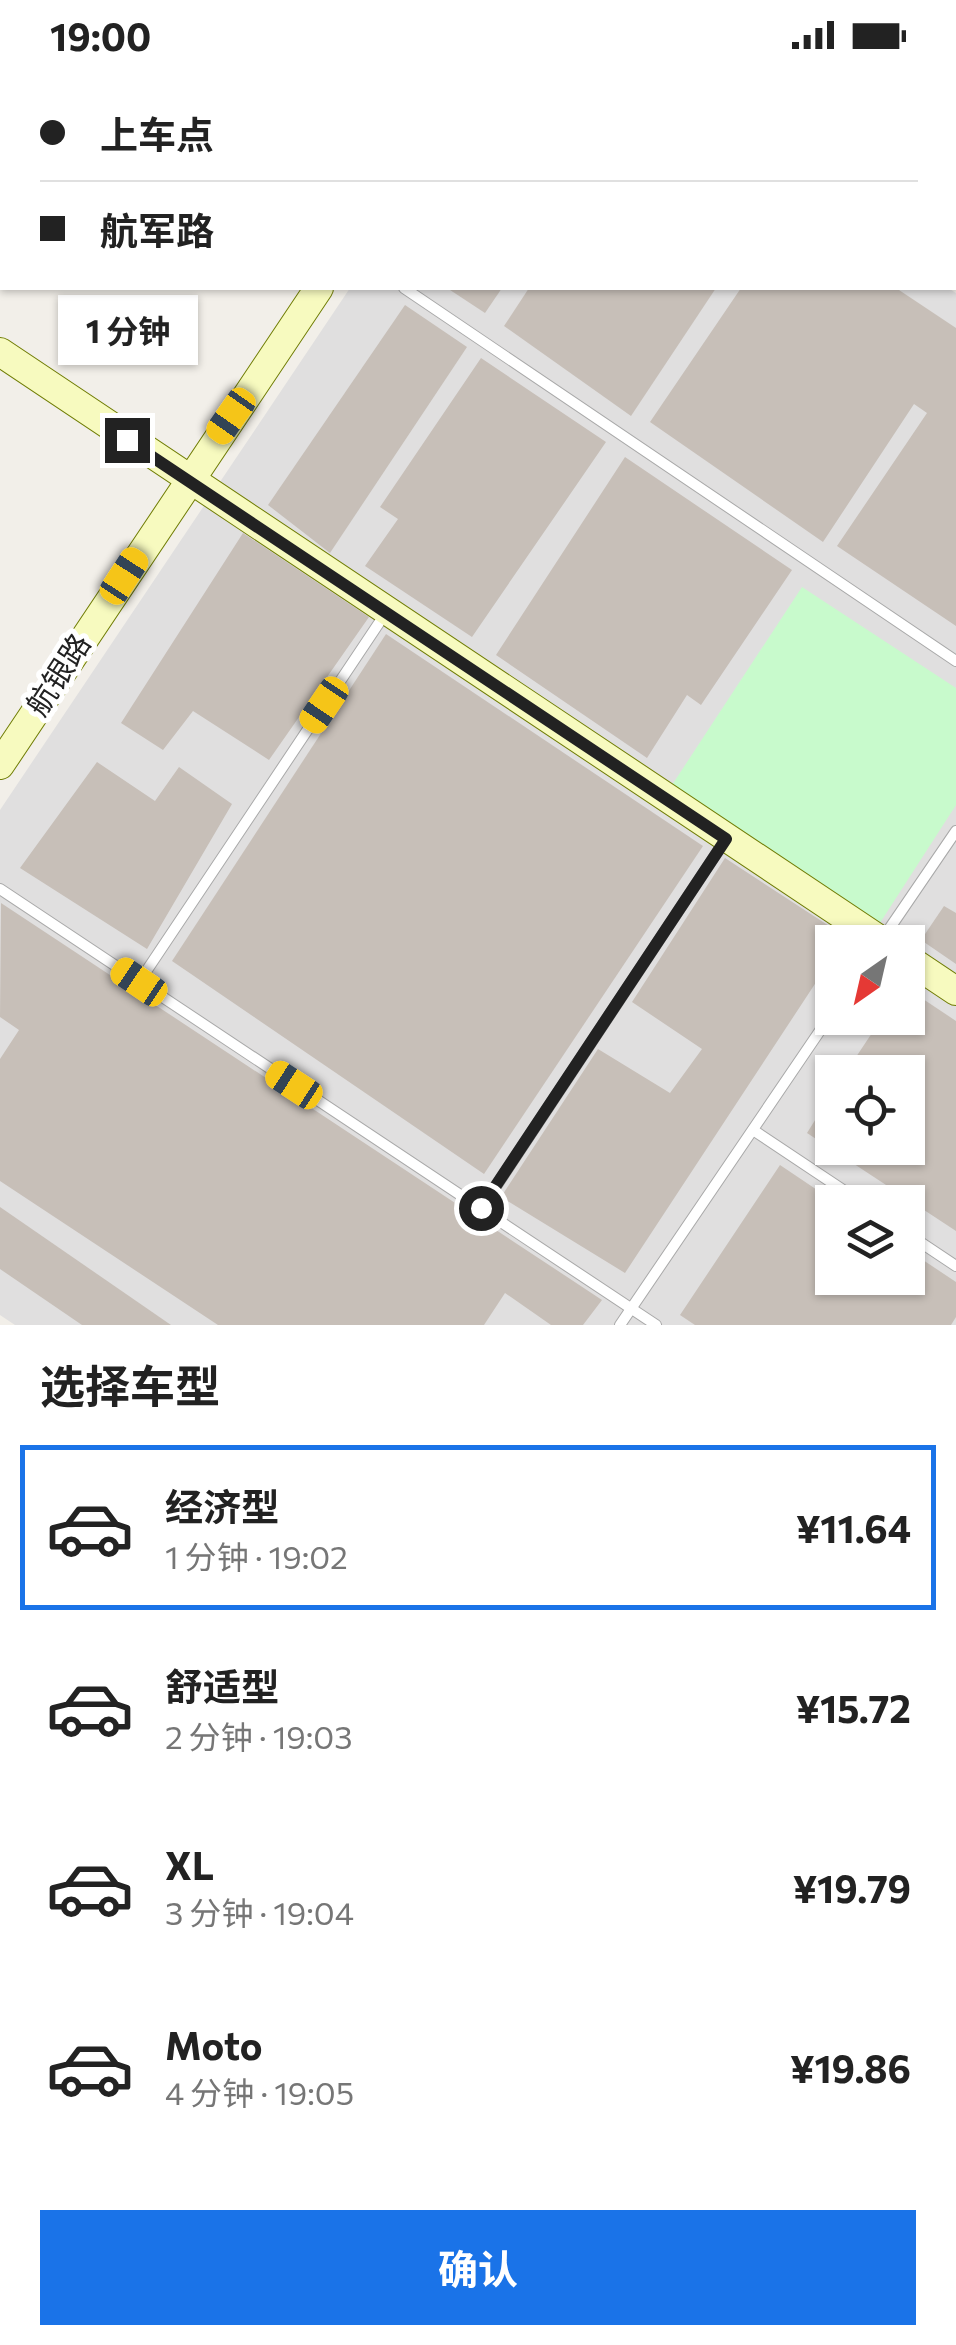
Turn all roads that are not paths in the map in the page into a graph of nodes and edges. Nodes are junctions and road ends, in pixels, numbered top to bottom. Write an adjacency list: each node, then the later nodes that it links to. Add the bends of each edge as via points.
1 (319, 290): 4 (street, 航银路)
2 (407, 290): 6 (lane)
3 (0, 352): 4 (street)
4 (187, 481): 5 (street); 7 (street, 航银路)
5 (386, 613): 9 (street); 14 (lane)
6 (956, 662)
7 (0, 765)
8 (956, 831): 12 (lane)
9 (726, 839): 11 (street); 19 (lane)
10 (0, 889): 14 (lane)
11 (855, 925)
12 (892, 925)
13 (925, 970): 15 (street)
14 (139, 982): 19 (lane)
15 (956, 991)
16 (817, 1035): 17 (lane)
17 (753, 1130): 18 (lane); 22 (lane)
18 (835, 1185)
19 (481, 1208): 22 (lane)
20 (925, 1245): 21 (lane)
21 (956, 1266)
22 (632, 1309): 23 (lane); 24 (lane)
23 (620, 1325)
24 (656, 1325)

